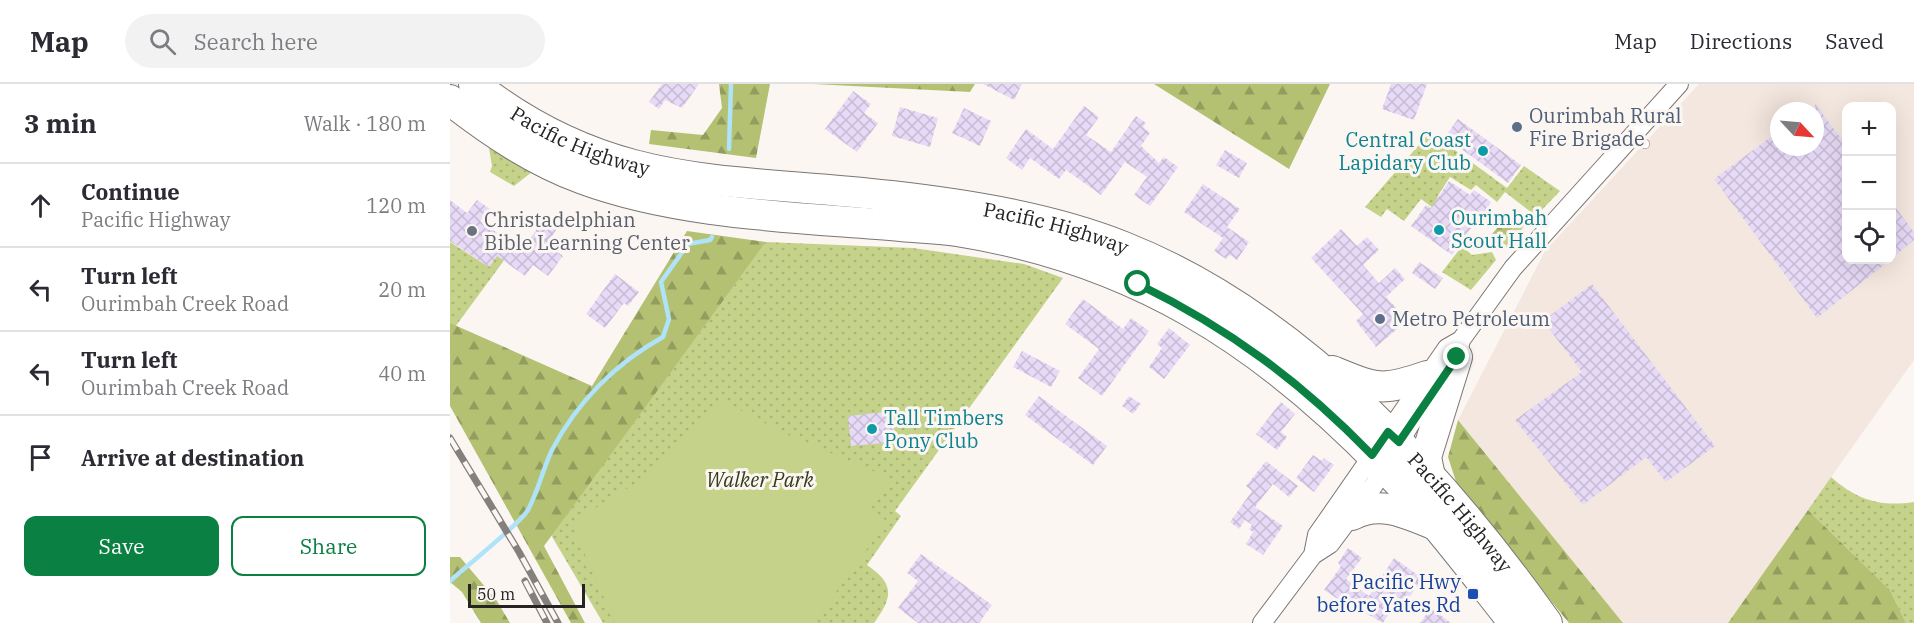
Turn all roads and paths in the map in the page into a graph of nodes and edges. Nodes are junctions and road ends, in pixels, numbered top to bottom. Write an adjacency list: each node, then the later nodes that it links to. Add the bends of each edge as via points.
1 (474, 84): 5 (main road, Pacific Highway, via 555,137 634,167 707,181 890,196 1007,213 1108,242 1192,280 1258,321)
2 (1679, 84): 4 (street, via 1638,139 1571,214 1513,268)
3 (450, 100): 7 (main road, Pacific Highway, via 520,150 622,191 734,210 955,231 1043,249 1138,284 1192,310 1265,358)
4 (1459, 348): 6 (street, via 1447,348); 7 (street); 8 (main road, via 1426,458)
5 (1313, 363): 6 (main road, via 1365,385 1385,388); 7 (main road, Pacific Highway)
6 (1427, 376): 7 (street)
7 (1386, 449): 8 (main road, Pacific Highway); 9 (street); 10 (main road, Pacific Highway); 11 (street, via 1317,534)
8 (1430, 477): 14 (main road, Pacific Highway)
9 (1352, 515): 10 (main road, via 1380,507); 11 (street, via 1330,544)
10 (1436, 525): 13 (main road, Pacific Highway)
11 (1313, 555): 12 (street)
12 (1262, 623)
13 (1514, 623)
14 (1547, 623)

